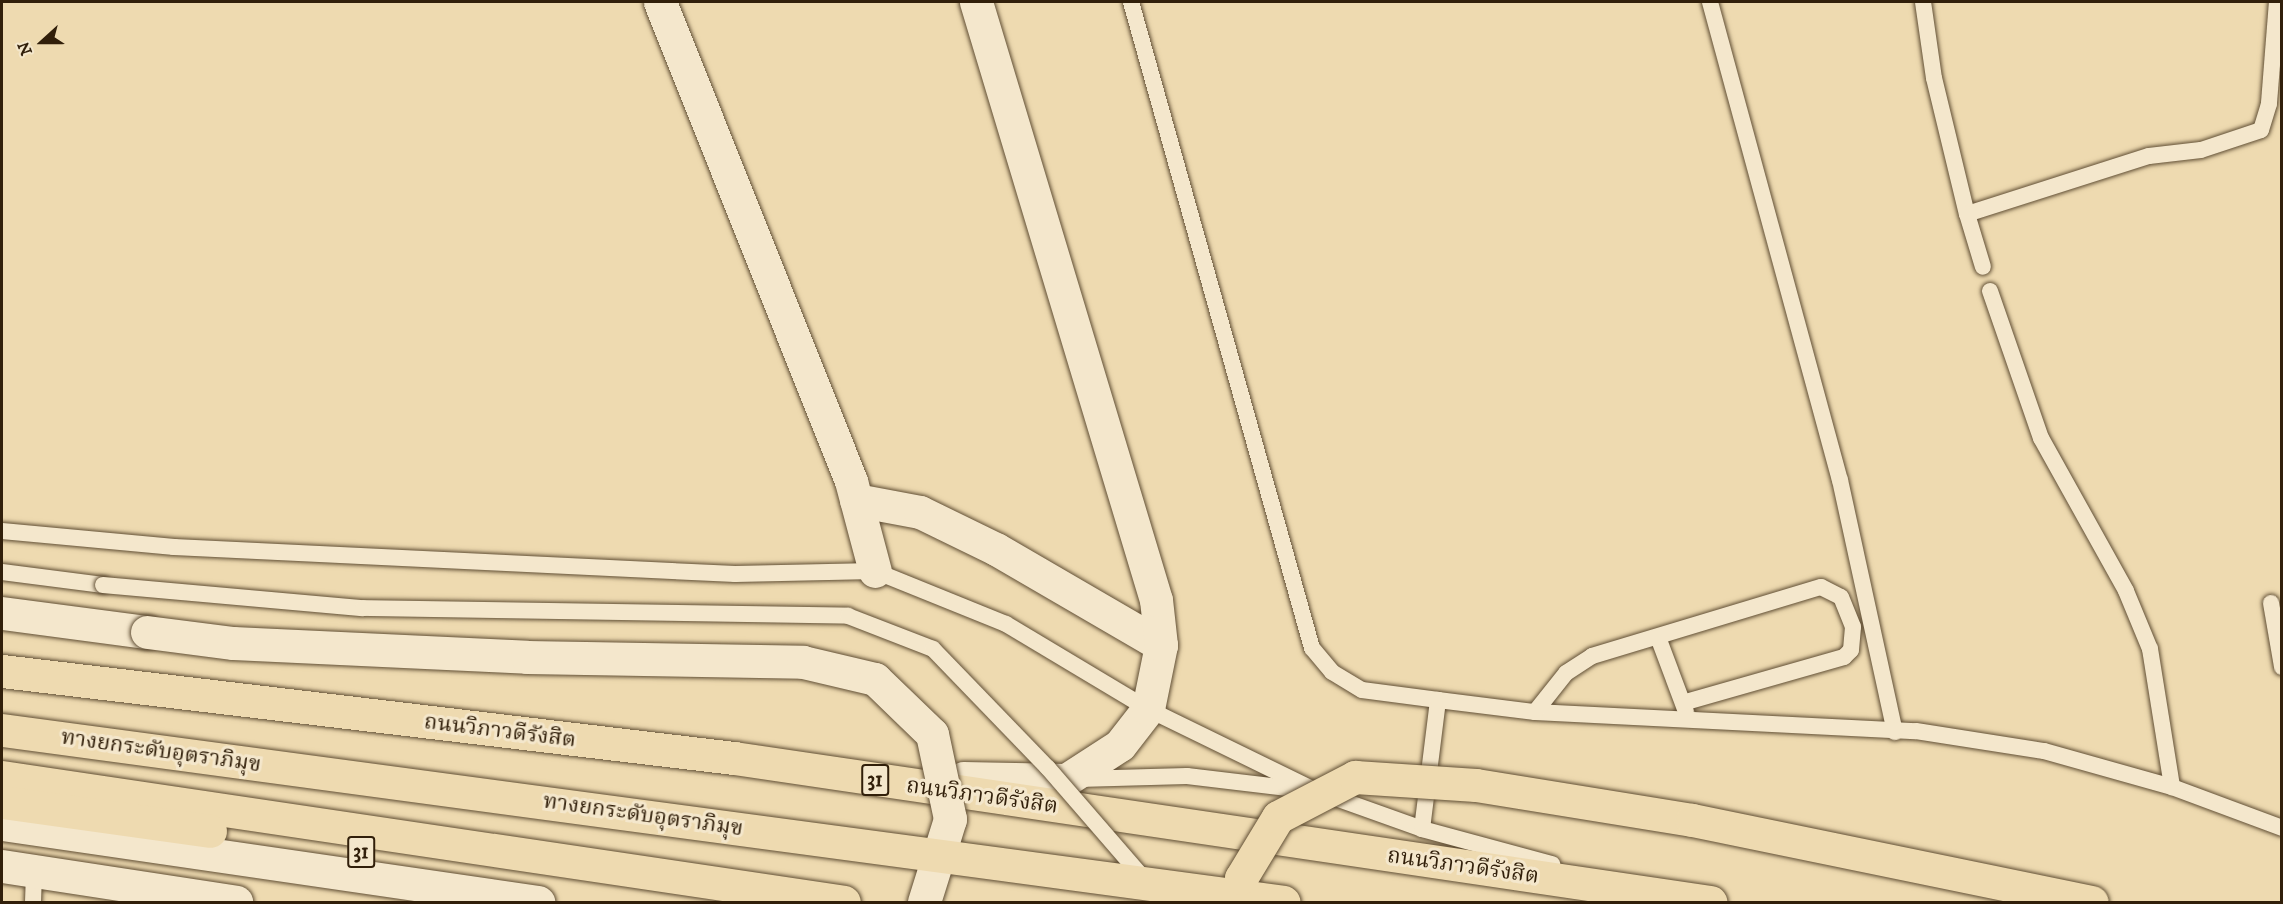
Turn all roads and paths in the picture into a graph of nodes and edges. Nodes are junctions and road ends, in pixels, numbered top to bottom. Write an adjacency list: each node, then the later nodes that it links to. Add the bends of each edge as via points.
1 (660, 2): 10 (street)
2 (976, 2): 17 (street, via 1156,600)
3 (1131, 2): 22 (lane, via 1312,648 1332,672 1362,690)
4 (1710, 2): 28 (lane, via 1840,480)
5 (1923, 2): 7 (lane, via 1934,78)
6 (2277, 2): 7 (lane, via 2270,103 2261,130 2201,150 2149,156)
7 (1967, 214): 8 (lane)
8 (1983, 267)
9 (1990, 291): 32 (lane, via 2041,438 2126,591 2150,649)
10 (856, 500): 12 (street); 17 (street, via 920,512 996,549)
11 (2, 531): 12 (lane, via 174,547 735,574)
12 (875, 571): 24 (lane, via 1006,624)
13 (2, 572): 47 (lane, bridge, via 363,608 848,616 933,649 1048,768)
14 (2271, 603): 19 (lane)
15 (2, 613): 46 (street, bridge, via 233,642 504,656 803,662 875,679 932,734 950,819)
16 (1658, 637): 23 (lane); 23 (lane, via 1821,587 1833,589 1849,610 1854,640 1844,657); 25 (lane, via 1592,656 1566,673)
17 (1161, 645): 24 (street)
18 (2, 667): 21 (street, ถนนวิภาวดีรังสิต / 31)
19 (2282, 667)
20 (2, 671): 21 (highway, ถนนวิภาวดีรังสิต / 31)
21 (37, 677): 29 (highway, ถนนวิภาวดีรังสิต / 31)
22 (1438, 700): 25 (lane); 37 (lane)
23 (1683, 703): 26 (lane)
24 (1148, 709): 31 (street, via 1120,745); 33 (lane)
25 (1535, 712): 26 (lane)
26 (1689, 721): 28 (lane)
27 (2, 730): 49 (highway, ทางยกระดับอุตราภิมุข, bridge)
28 (1895, 732): 32 (lane, via 2044,751)
29 (734, 758): 31 (street, via 1004,782); 40 (highway, ถนนวิภาวดีรังสิต / 31)
30 (2, 777): 45 (highway, 31)
31 (1066, 780): 33 (lane, via 1187,776)
32 (2172, 787): 36 (lane)
33 (1316, 791): 37 (lane)
34 (2, 802): 44 (highway, 31)
35 (2, 824): 43 (street)
36 (2282, 828)
37 (1422, 829): 40 (lane)
38 (2, 866): 39 (street)
39 (34, 869): 41 (lane); 42 (street)
40 (1666, 895): 50 (highway, ถนนวิภาวดีรังสิต / 31)
41 (33, 903)
42 (236, 903)
43 (538, 903)
44 (720, 903)
45 (844, 903)
46 (924, 903)
47 (1164, 903)
48 (1241, 903): 51 (highway, bridge, via 1241,878 1278,817 1355,777 1476,785 1680,819)
49 (1284, 903)
50 (1710, 903)
51 (2092, 903)

